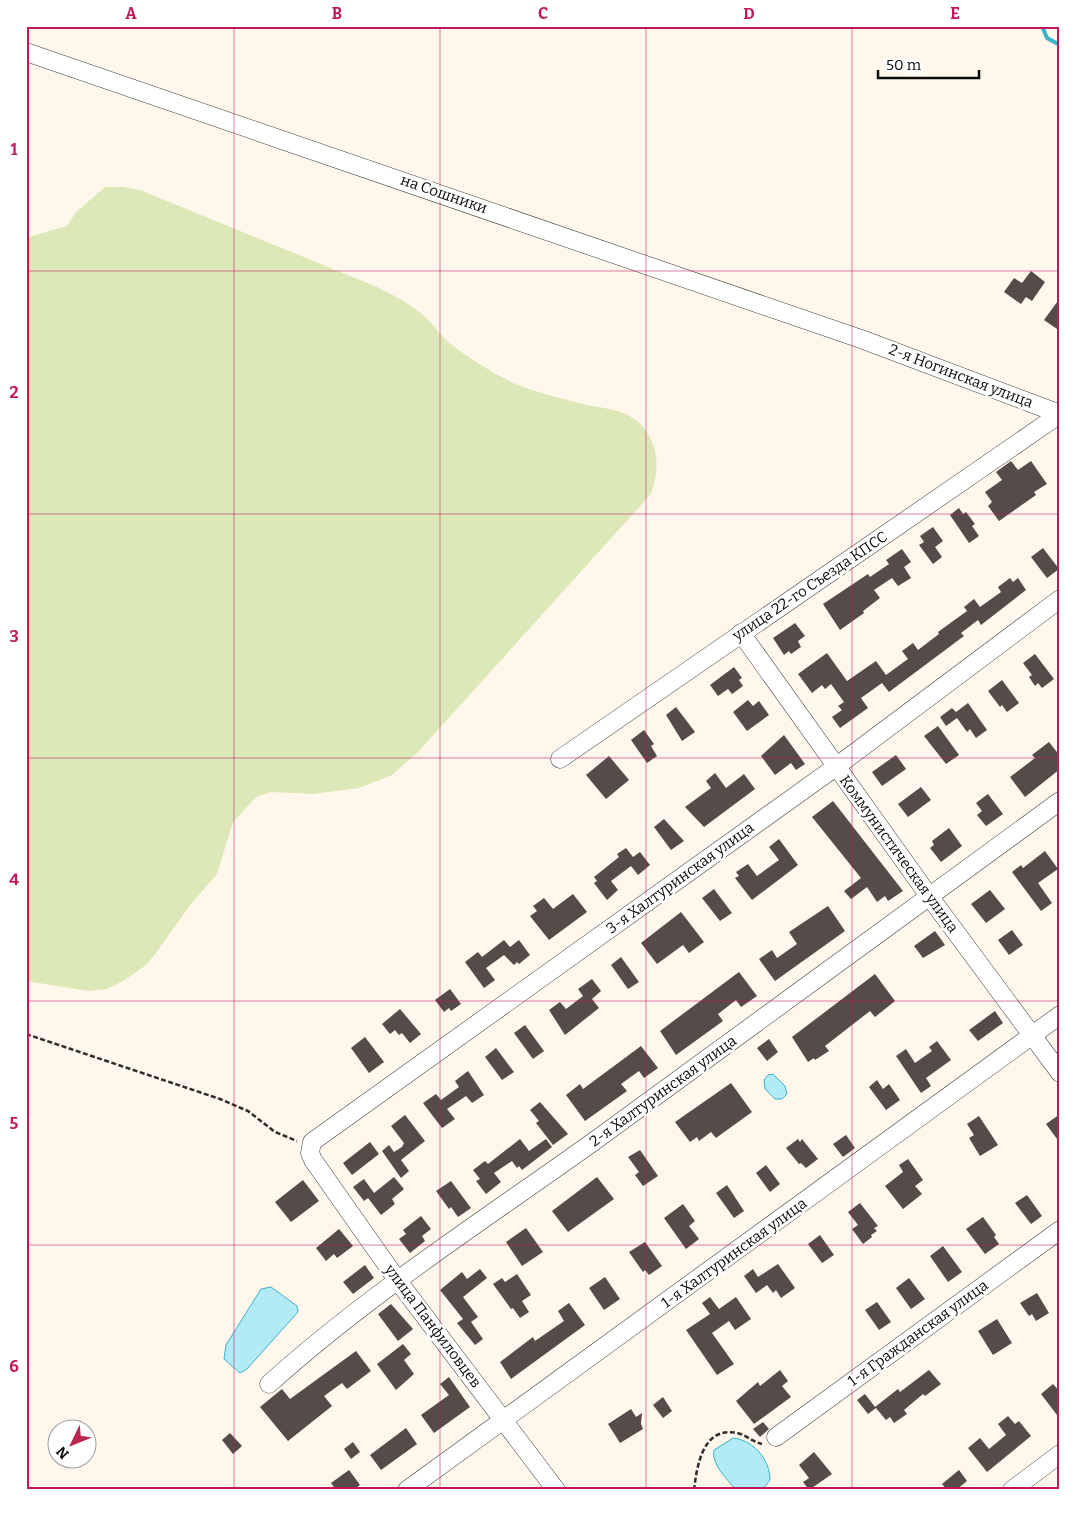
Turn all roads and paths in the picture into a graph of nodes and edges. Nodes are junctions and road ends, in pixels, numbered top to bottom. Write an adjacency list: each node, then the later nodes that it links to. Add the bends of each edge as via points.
1 (26, 52): 2 (street, на Сошники)
2 (861, 339): 3 (street, 2-я Ногинская улица)
3 (1060, 414): 5 (street, улица 22-го Съезда КПСС)
4 (1060, 599): 7 (street, 3-я Халтуринская улица)
5 (741, 633): 6 (street, улица 22-го Съезда КПСС); 7 (street, Коммунистическая улица)
6 (560, 759)
7 (837, 766): 9 (street, Коммунистическая улица); 14 (street, 3-я Халтуринская улица, via 317,1137)
8 (1060, 801): 9 (street, 2-я Халтуринская улица)
9 (928, 896): 12 (street, Коммунистическая улица); 16 (street, 2-я Халтуринская улица)
10 (1060, 1015): 12 (street, 1-я Халтуринская улица)
11 (26, 1034): 14 (path, via 220,1099 248,1111 275,1132)
12 (1032, 1035): 13 (street, Коммунистическая улица); 18 (street, 1-я Халтуринская улица)
13 (1060, 1073)
14 (312, 1153): 16 (street, улица Панфиловцев)
15 (1060, 1230): 19 (street, 1-я Гражданская улица)
16 (398, 1281): 17 (street, 2-я Халтуринская улица, via 318,1340); 18 (street, улица Панфиловцев)
17 (268, 1384)
18 (504, 1420): 21 (street, 1-я Халтуринская улица); 22 (street, улица Панфиловцев)
19 (776, 1437): 23 (path, via 766,1444 735,1433 707,1442 698,1465)
20 (1060, 1454): 24 (street)
21 (407, 1490)
22 (556, 1490)
23 (694, 1490)
24 (1012, 1490)

